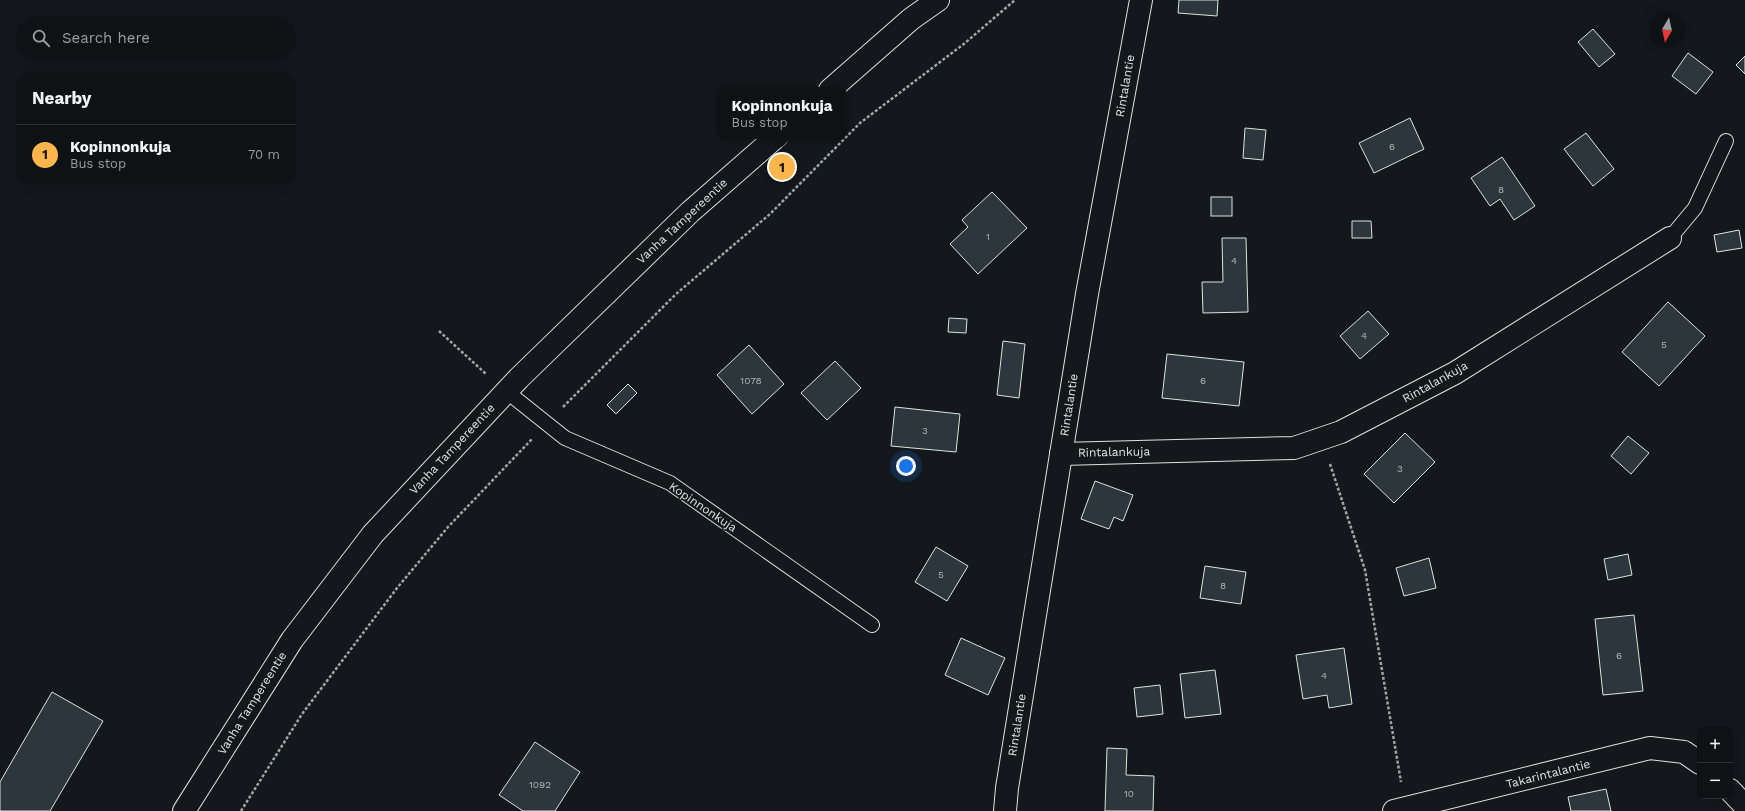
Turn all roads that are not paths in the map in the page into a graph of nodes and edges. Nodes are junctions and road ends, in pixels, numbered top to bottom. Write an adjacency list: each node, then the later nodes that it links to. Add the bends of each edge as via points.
1 (938, 0): 3 (street, via 912,19)
2 (1140, 0): 8 (street, Rintalantie)
3 (833, 87)
4 (774, 139): 7 (street, Vanha Tampereentie, via 690,212)
5 (1726, 141): 6 (lane, Rintalankuja, via 1695,208)
6 (1670, 238): 8 (street, Rintalankuja, via 1455,373 1341,432 1294,448)
7 (506, 391): 9 (lane, Kopinnonkuja, via 565,438 670,483); 14 (street, Vanha Tampereentie, via 372,534 292,640)
8 (1061, 454): 15 (street, Rintalantie)
9 (872, 625)
10 (1697, 761): 13 (street, Takarintalantie, via 1684,752 1650,748)
11 (1733, 793): 12 (street)
12 (1745, 806)
13 (1402, 810)
14 (184, 811)
15 (1005, 811)

